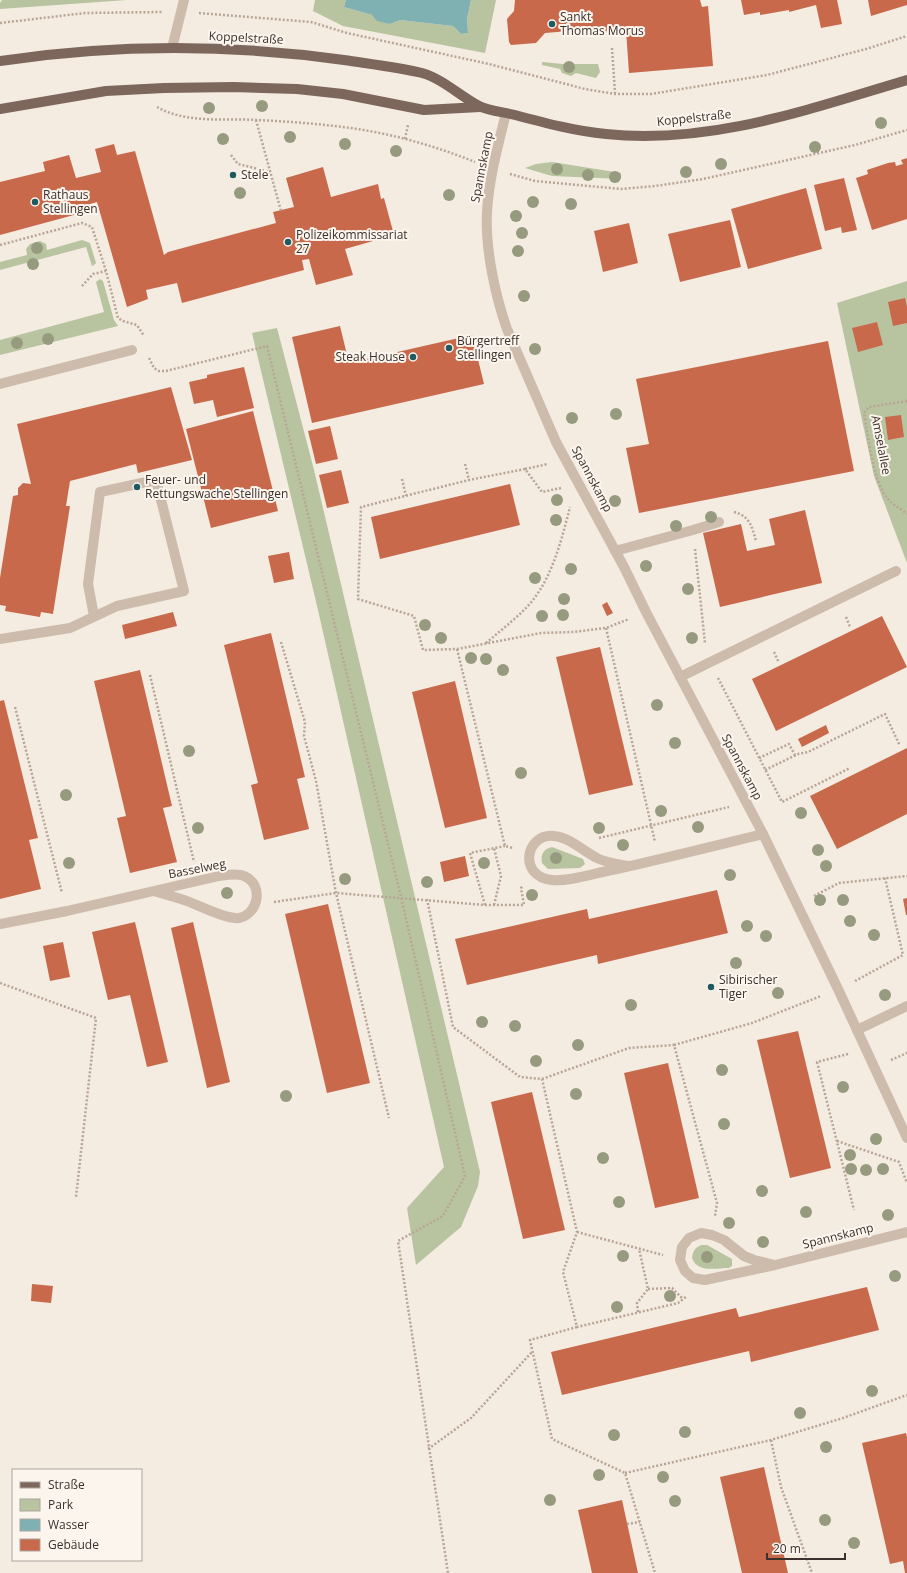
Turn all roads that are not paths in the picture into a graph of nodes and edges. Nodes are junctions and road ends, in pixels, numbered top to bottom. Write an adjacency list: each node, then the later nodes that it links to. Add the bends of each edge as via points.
1 (184, 0): 2 (street)
2 (172, 48): 3 (main road, Koppelstraße, via 93,51); 5 (main road, Koppelstraße, via 253,50 418,72 431,76)
3 (0, 61)
4 (907, 80): 7 (main road, Koppelstraße, via 780,117 676,135 606,134 571,129)
5 (480, 106): 6 (main road, Koppelstraße, via 424,110 343,94 297,89 234,87 106,91); 7 (main road, Koppelstraße)
6 (0, 110)
7 (506, 113): 11 (street, Spannskamp, via 493,168 487,213 492,274 500,311 556,442)
8 (132, 350): 9 (street)
9 (0, 384)
10 (719, 522): 11 (street)
11 (615, 551): 15 (street, Spannskamp)
12 (896, 571): 15 (street)
13 (94, 616): 13 (street, via 117,606 184,591 156,480 100,492 88,584); 14 (street, via 70,628)
14 (0, 639)
15 (680, 677): 16 (street, Spannskamp)
16 (763, 834): 17 (street); 21 (street, Spannskamp)
17 (629, 866): 17 (street, via 598,859 574,844 554,836 543,837 534,844 529,853 530,864 542,879 578,877)
18 (154, 891): 18 (street, Basselweg, via 198,880 234,875 244,876 251,881 256,888 257,896 250,913 239,918 228,917); 19 (street, Basselweg)
19 (0, 924)
20 (907, 1006): 21 (street)
21 (857, 1030): 22 (street, Spannskamp)
22 (907, 1138)
23 (907, 1232): 24 (street, Spannskamp)
24 (775, 1265): 24 (street, Spannskamp, via 744,1256 724,1240 701,1233 689,1238 682,1247 680,1260 685,1271 694,1278 705,1280)

